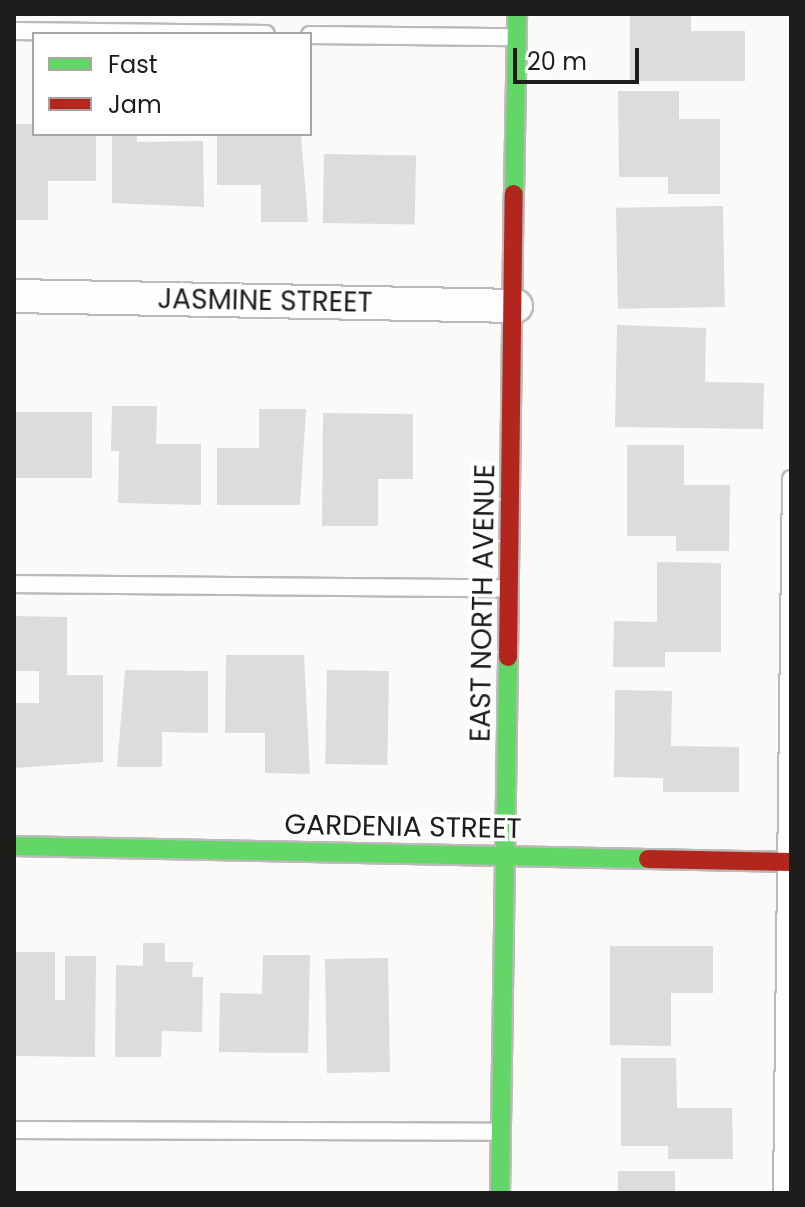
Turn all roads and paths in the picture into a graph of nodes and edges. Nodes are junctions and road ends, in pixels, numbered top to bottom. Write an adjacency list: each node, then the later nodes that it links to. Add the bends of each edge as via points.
1 (517, 14): 5 (street, EAST NORTH AVENUE)
2 (14, 31): 3 (lane)
3 (98, 32)
4 (312, 35): 5 (lane)
5 (517, 37): 7 (street, EAST NORTH AVENUE)
6 (14, 296): 7 (street, JASMINE STREET)
7 (516, 306): 10 (street, EAST NORTH AVENUE)
8 (791, 479): 13 (lane)
9 (14, 584): 10 (lane)
10 (511, 588): 12 (street, EAST NORTH AVENUE)
11 (14, 846): 12 (street, GARDENIA STREET)
12 (506, 858): 13 (street, GARDENIA STREET); 15 (street, EAST NORTH AVENUE)
13 (788, 862): 17 (lane)
14 (14, 1130): 15 (lane)
15 (502, 1132): 16 (street, EAST NORTH AVENUE)
16 (500, 1193)
17 (782, 1193)

